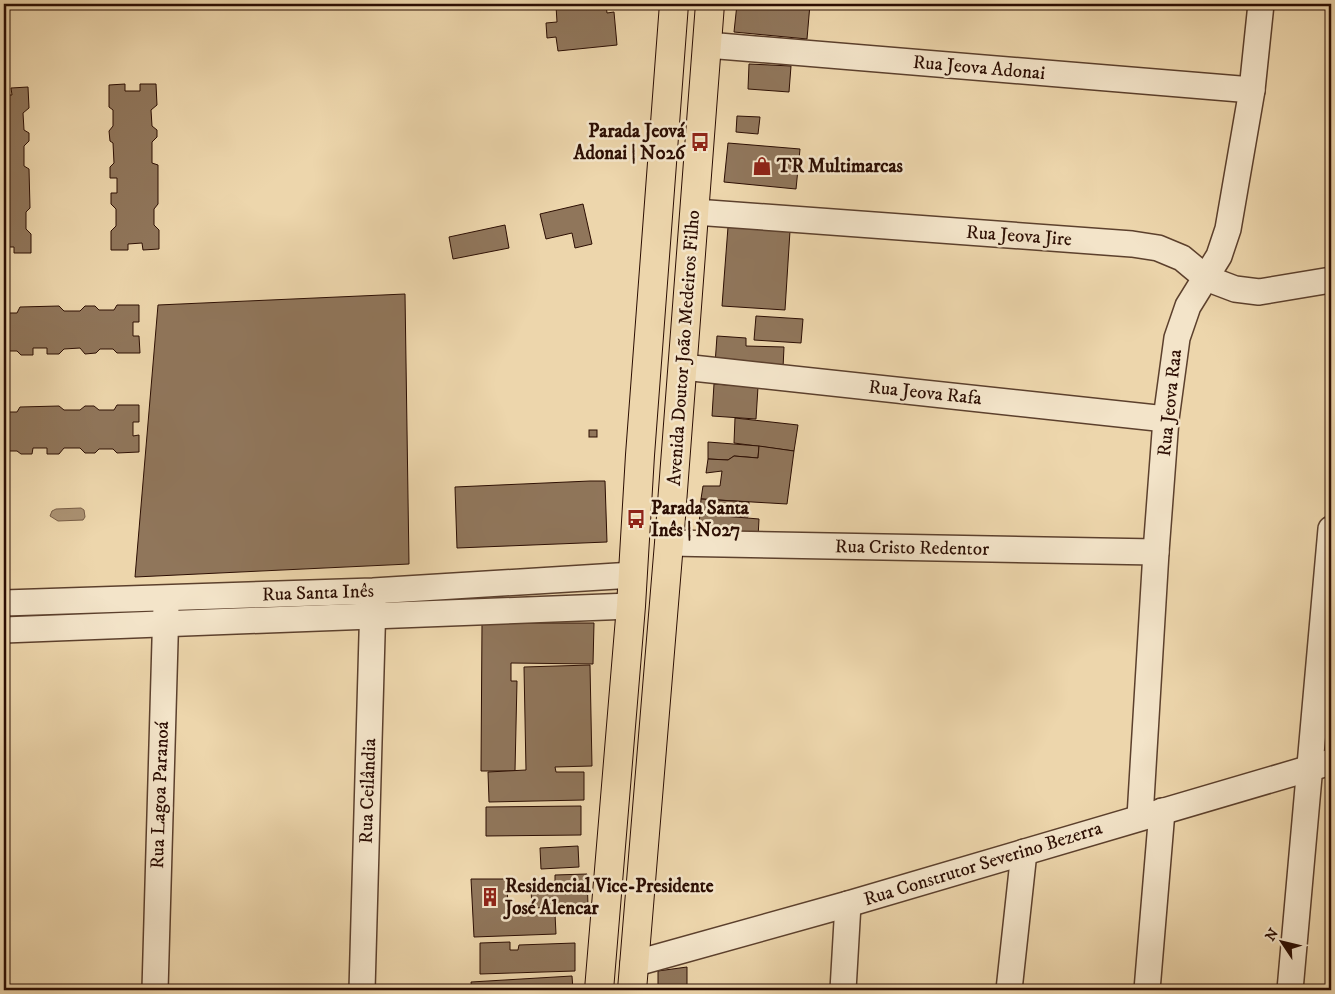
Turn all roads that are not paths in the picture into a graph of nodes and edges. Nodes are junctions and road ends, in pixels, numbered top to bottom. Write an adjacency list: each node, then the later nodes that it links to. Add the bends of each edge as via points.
1 (674, 4): 14 (main road, Avenida Doutor João Medeiros Filho)
2 (710, 4): 4 (main road, Avenida Doutor João Medeiros Filho)
3 (1262, 4): 5 (street, Rua Jeova Raa)
4 (707, 45): 5 (street, Rua Jeova Adonai); 6 (main road, Avenida Doutor João Medeiros Filho)
5 (1252, 90): 7 (street, Rua Jeova Raa, via 1228,229 1219,256)
6 (695, 212): 7 (street, Rua Jeova Jire, via 1132,244 1158,248 1182,258); 9 (main road, Avenida Doutor João Medeiros Filho)
7 (1206, 278): 8 (street, Rua Jeova Jire, via 1235,289 1259,292); 10 (street, Rua Jeova Raa, via 1188,306 1177,338)
8 (1331, 280)
9 (683, 367): 10 (street, Rua Jeova Rafa); 12 (main road, Avenida Doutor João Medeiros Filho)
10 (1166, 419): 13 (street, Rua Jeova Raa)
11 (1331, 529): 21 (street)
12 (670, 543): 13 (street, Rua Cristo Redentor); 25 (main road, Avenida Doutor João Medeiros Filho)
13 (1156, 552): 22 (street, Rua Jeova Raa)
14 (633, 575): 15 (street, Rua Santa Inês); 17 (main road, Avenida Doutor João Medeiros Filho)
15 (373, 591): 18 (street, Rua Santa Inês); 19 (street, Rua Ceilândia)
16 (4, 603): 18 (street, Rua Santa Inês)
17 (631, 606): 19 (street, Rua Santa Inês); 28 (main road, Avenida Doutor João Medeiros Filho)
18 (165, 611): 19 (street, Rua Santa Inês); 20 (street, Rua Santa Inês); 26 (street, Rua Lagoa Paranoá)
19 (374, 616): 27 (street, Rua Ceilândia)
20 (4, 630)
21 (1321, 765): 22 (street, Rua Construtor Severino Bezerra); 32 (street)
22 (1151, 814): 23 (street, Rua Construtor Severino Bezerra); 31 (street, Rua Jeova Raa)
23 (1024, 852): 24 (street, Rua Construtor Severino Bezerra); 30 (street)
24 (848, 904): 25 (street, Rua Construtor Severino Bezerra); 29 (street)
25 (633, 977)
26 (155, 990)
27 (362, 990)
28 (599, 990)
29 (842, 990)
30 (1009, 990)
31 (1147, 990)
32 (1290, 990)

